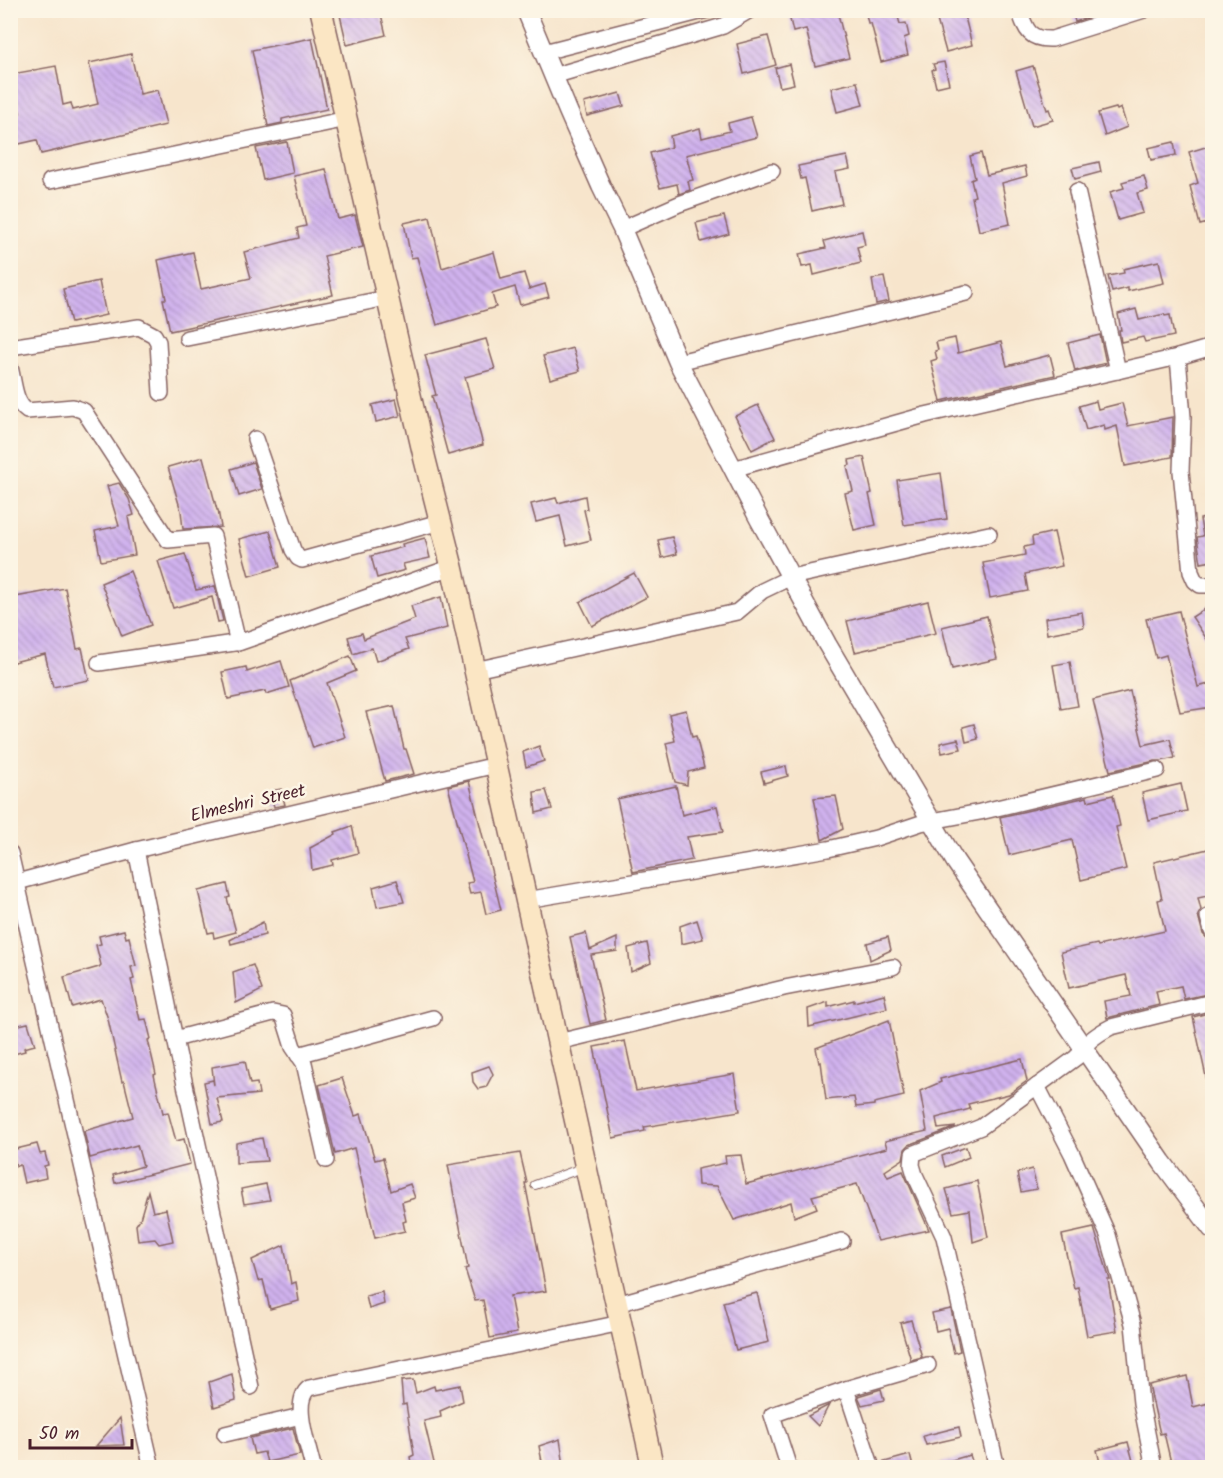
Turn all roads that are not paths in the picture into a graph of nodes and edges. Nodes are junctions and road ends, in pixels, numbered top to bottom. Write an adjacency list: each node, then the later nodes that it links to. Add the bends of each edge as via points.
1 (321, 10): 9 (main road)
2 (526, 10): 7 (street)
3 (707, 10): 7 (street)
4 (750, 10): 8 (street, via 723,26)
5 (1019, 10): 6 (street, via 1029,33 1042,40)
6 (1144, 10)
7 (544, 52): 8 (street)
8 (553, 76): 13 (street)
9 (347, 119): 11 (street); 15 (main road)
10 (772, 171): 13 (street)
11 (50, 181)
12 (1077, 192): 22 (street)
13 (622, 229): 20 (street)
14 (966, 293): 20 (street)
15 (387, 298): 16 (street); 26 (main road)
16 (187, 338)
17 (10, 347): 23 (street, via 139,327 154,335 158,342)
18 (1212, 347): 19 (street)
19 (1178, 357): 22 (street); 30 (street, via 1183,417 1181,471 1191,572 1200,585)
20 (678, 362): 25 (street)
21 (10, 367): 31 (street, via 23,409 74,407 84,411 168,540 213,536)
22 (1118, 371): 25 (street, via 925,415)
23 (161, 393)
24 (255, 439): 26 (street, via 293,550 302,560)
25 (733, 469): 29 (street)
26 (440, 522): 28 (main road)
27 (989, 534): 29 (street)
28 (452, 567): 31 (street); 33 (main road)
29 (791, 577): 33 (street, via 762,591 737,612); 36 (street, via 864,709)
30 (1212, 585)
31 (238, 643): 32 (street)
32 (99, 663)
33 (475, 670): 34 (main road)
34 (496, 765): 37 (street, Elmeshri Street); 40 (main road)
35 (1157, 770): 36 (street)
36 (932, 820): 40 (street, via 828,849); 46 (street, via 955,861)
37 (136, 850): 39 (street, Elmeshri Street); 44 (street)
38 (10, 853): 39 (street)
39 (14, 884): 60 (street)
40 (526, 900): 45 (main road)
41 (893, 967): 45 (street, via 783,988)
42 (1212, 1002): 46 (street, via 1111,1027)
43 (433, 1018): 47 (street)
44 (175, 1040): 47 (street, via 277,1012 285,1017); 56 (street)
45 (558, 1042): 50 (main road)
46 (1083, 1044): 48 (street, via 1077,1057); 52 (street)
47 (298, 1055): 49 (street, via 304,1063)
48 (1037, 1086): 65 (street, via 981,1127 917,1152 912,1158 915,1175 944,1237); 66 (street, via 1108,1235 1133,1324 1141,1403)
49 (326, 1160)
50 (587, 1167): 51 (lane); 54 (main road)
51 (535, 1185)
52 (1212, 1229)
53 (842, 1241): 54 (street)
54 (619, 1314): 58 (street, via 314,1386 304,1391 300,1400); 62 (main road)
55 (928, 1365): 57 (street)
56 (251, 1386)
57 (846, 1389): 63 (street, via 772,1415); 64 (street)
58 (301, 1416): 59 (street); 61 (street)
59 (225, 1434)
60 (152, 1467)
61 (313, 1467)
62 (653, 1467)
63 (789, 1467)
64 (872, 1467)
65 (997, 1467)
66 (1154, 1467)

